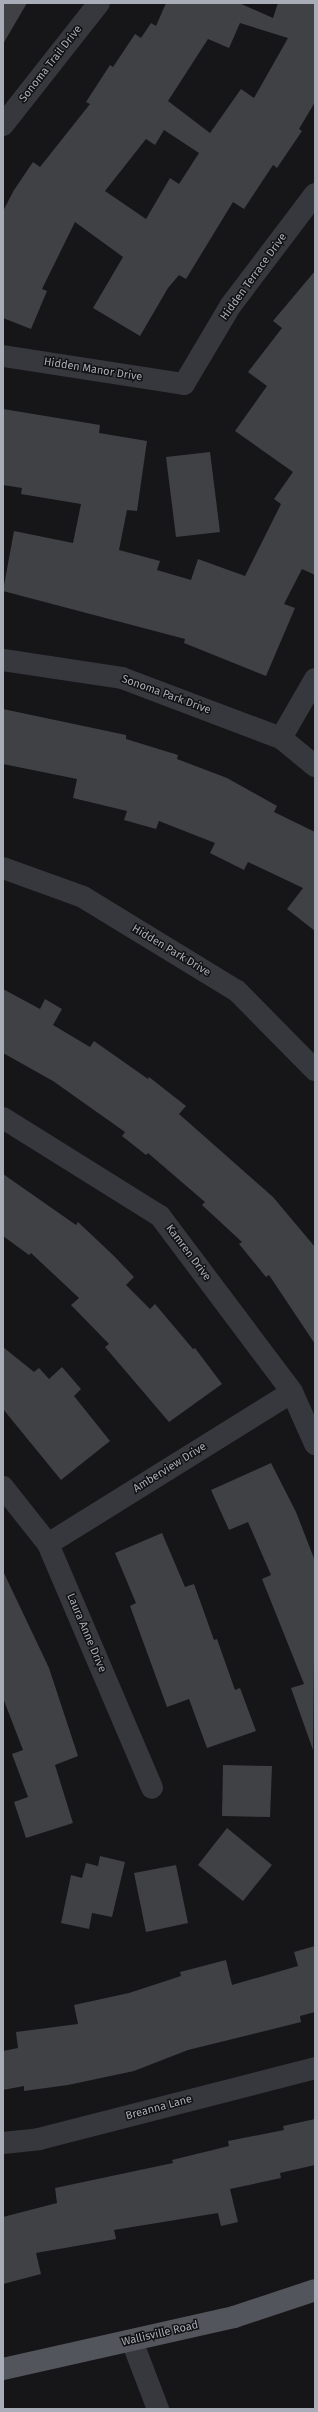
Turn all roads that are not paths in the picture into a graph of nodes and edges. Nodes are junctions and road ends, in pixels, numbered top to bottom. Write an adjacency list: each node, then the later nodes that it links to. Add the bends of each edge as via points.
1 (99, 3): 2 (street, Sonoma Trail Drive)
2 (3, 125)
3 (315, 194): 5 (street, Hidden Terrace Drive, via 231,305)
4 (3, 356): 5 (street, Hidden Manor Drive)
5 (184, 384)
6 (3, 660): 8 (street, Sonoma Park Drive, via 122,678)
7 (315, 679): 8 (street)
8 (281, 738): 9 (street, Sonoma Park Drive)
9 (315, 766)
10 (3, 868): 11 (street, Hidden Park Drive, via 83,897 236,991)
11 (315, 1070)
12 (3, 1118): 13 (street, Kamren Drive, via 160,1216)
13 (292, 1392): 14 (street, Kamren Drive); 16 (street, Amberview Drive)
14 (315, 1444)
15 (3, 1487): 16 (street, Laura Anne Drive)
16 (48, 1544): 17 (street, Laura Anne Drive)
17 (152, 1788)
18 (315, 2068): 19 (street, Breanna Lane, via 39,2139)
19 (3, 2143)
20 (315, 2290): 21 (main road, Wallisville Road, via 234,2317)
21 (132, 2341): 22 (main road, Wallisville Road); 23 (street)
22 (3, 2369)
23 (158, 2409)

